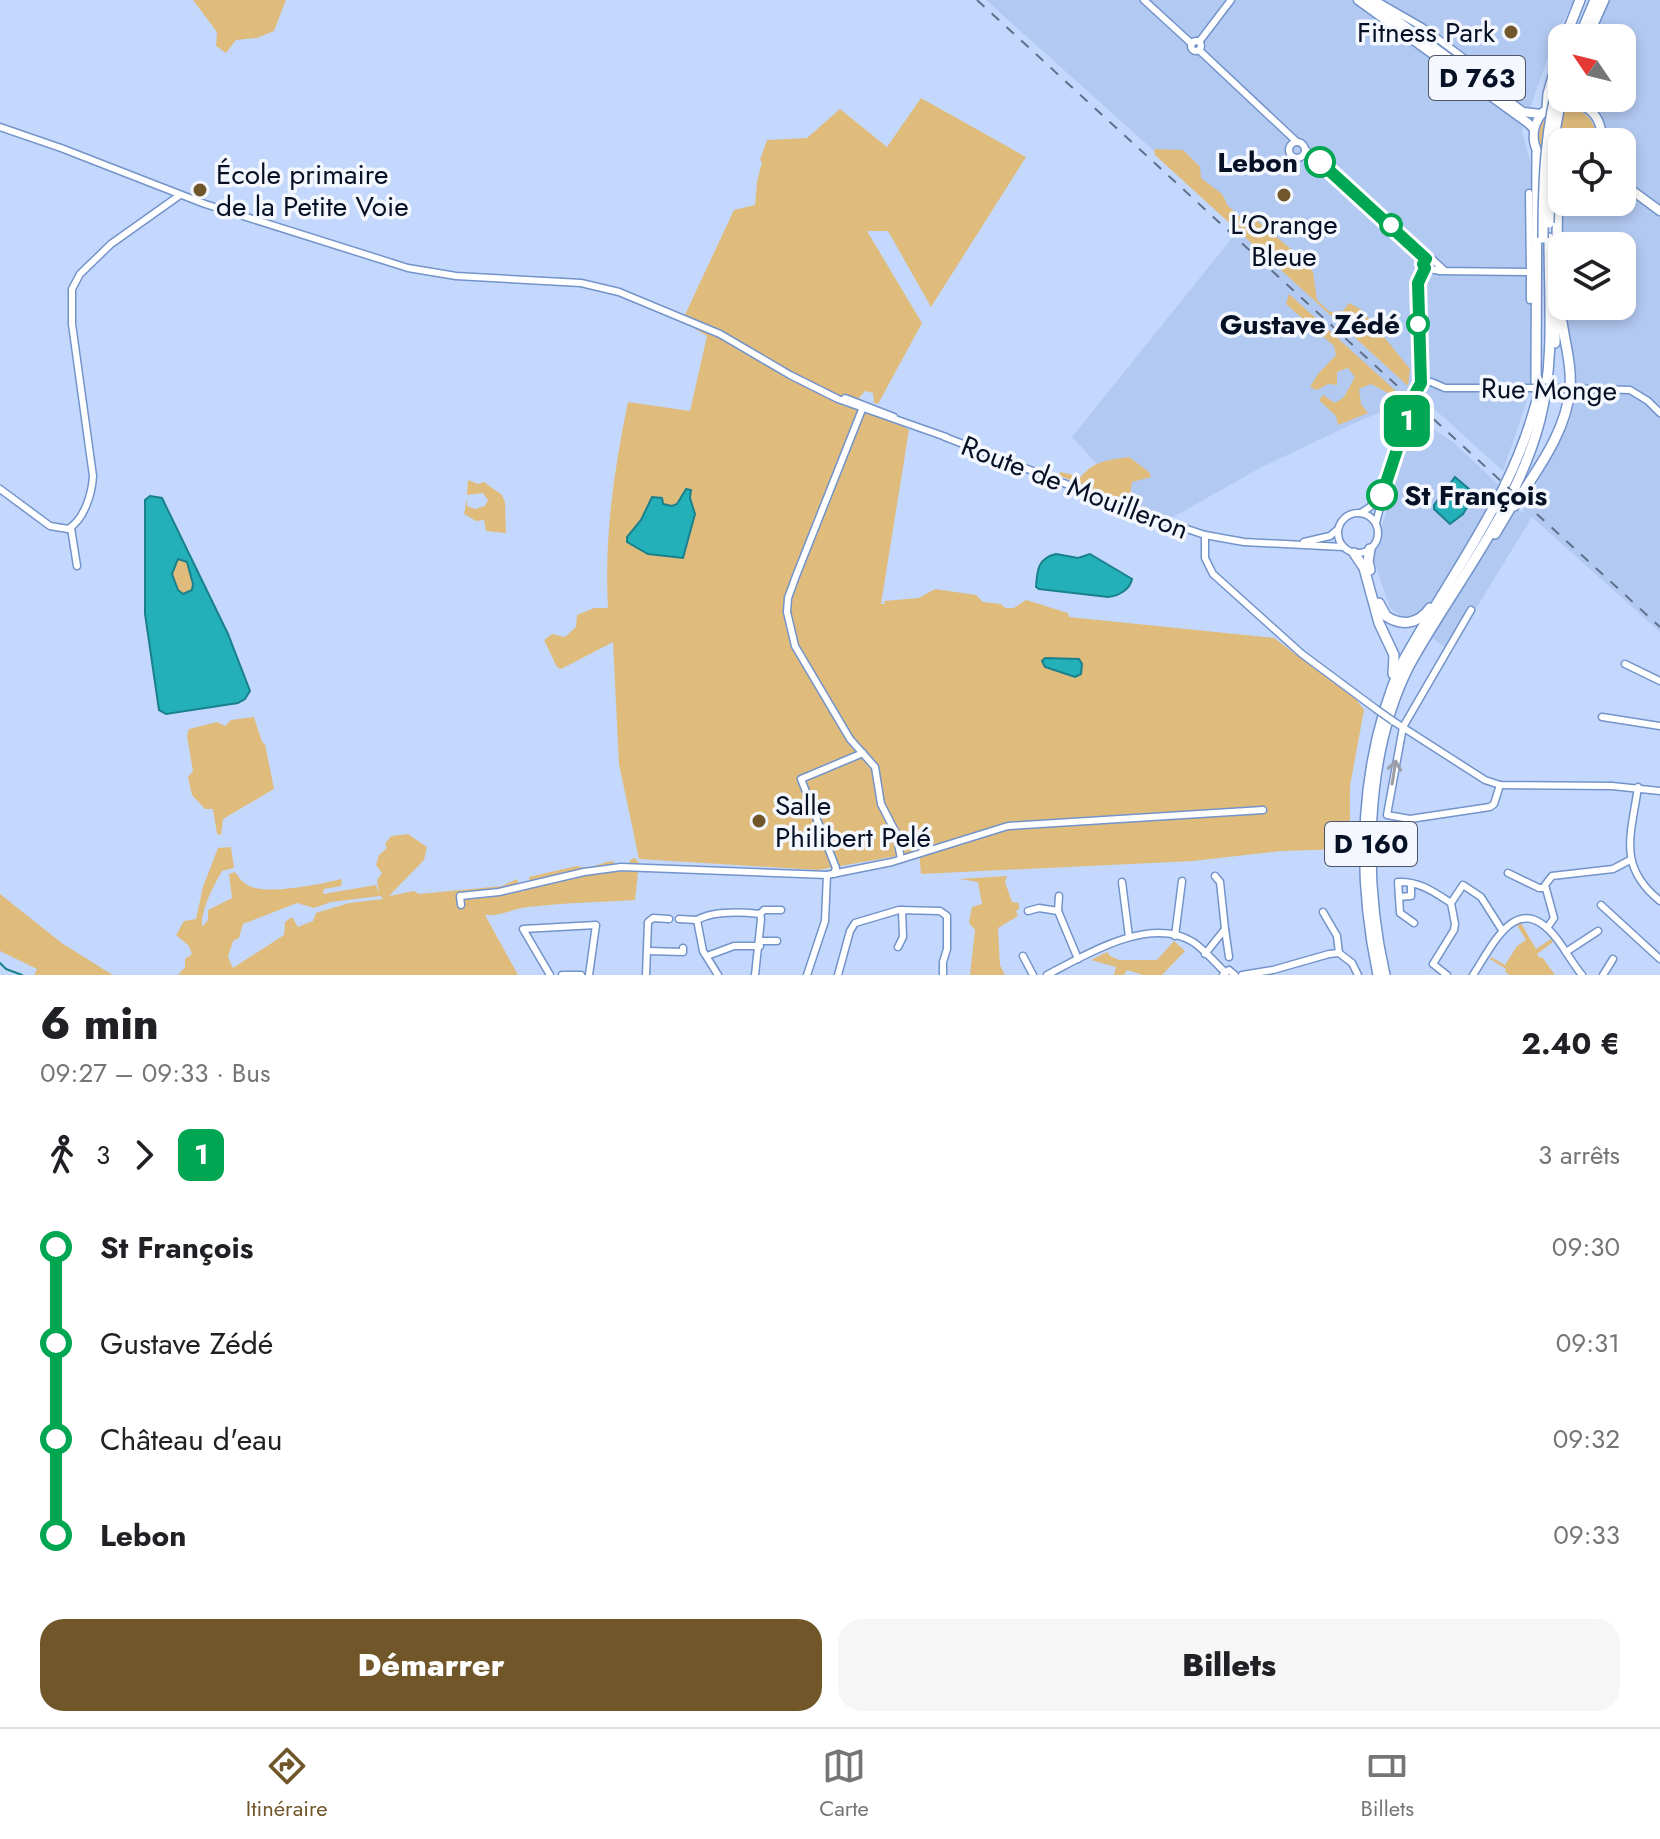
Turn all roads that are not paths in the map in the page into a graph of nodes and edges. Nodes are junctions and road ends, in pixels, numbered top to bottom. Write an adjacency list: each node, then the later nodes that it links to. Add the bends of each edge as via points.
1 (1144, 0): 16 (street)
2 (1231, 0): 16 (street)
3 (1358, 0): 24 (main road, D 763)
4 (1372, 0): 10 (street); 15 (main road, D 763)
5 (1383, 0): 10 (street)
6 (1580, 0): 11 (highway)
7 (1588, 0): 12 (highway)
8 (1595, 0): 13 (highway)
9 (1604, 0): 14 (highway)
10 (1392, 8): 15 (street); 20 (street, via 1469,62)
11 (1571, 24)
12 (1580, 24)
13 (1583, 24)
14 (1593, 24)
15 (1417, 34): 20 (main road, D 763)
16 (1197, 45): 25 (street)
17 (1548, 94): 19 (highway)
18 (1548, 109): 19 (main road)
19 (1544, 111): 20 (main road, D 763); 24 (main road)
20 (1523, 112)
21 (1553, 112): 35 (highway, D 160, bridge, via 1543,194)
22 (1559, 112): 35 (highway, D 160, bridge)
23 (0, 127): 32 (street)
24 (1534, 129): 27 (main road)
25 (1293, 144): 26 (street); 28 (street, via 1292,155)
26 (1305, 149): 28 (street); 29 (street)
27 (1537, 153): 30 (main road); 46 (highway)
28 (1300, 157): 29 (street)
29 (1317, 160): 36 (street)
30 (1548, 164)
31 (1529, 193): 37 (street)
32 (180, 195): 42 (street, via 408,268 598,286 707,328); 57 (street, via 111,244 72,289 93,481)
33 (1636, 195): 34 (main road)
34 (1660, 212)
35 (1546, 238): 46 (highway, D 160, via 1543,367); 65 (highway, D 160, via 1549,367 1537,430 1509,498)
36 (1431, 267): 37 (street); 41 (street, via 1418,283)
37 (1530, 272): 38 (street)
38 (1530, 300)
39 (1556, 320): 55 (highway, via 1549,408 1530,468)
40 (1562, 320): 45 (highway)
41 (1422, 374): 43 (street, via 1429,374); 44 (street)
42 (804, 382): 47 (street, Route de Mouilleron); 48 (street, Route de Mouilleron)
43 (1431, 382): 44 (street); 45 (street, Rue Monge, bridge, via 1445,388)
44 (1421, 383): 52 (street)
45 (1570, 388): 49 (street, Rue Monge, via 1630,390); 55 (highway, via 1555,438)
46 (1537, 399): 65 (highway, D 160, via 1507,486)
47 (856, 402): 48 (street); 50 (street, Route de Mouilleron)
48 (863, 408): 50 (street); 51 (street, Route de Mouilleron); 73 (street, via 796,576 787,612 795,646)
49 (1660, 413)
50 (894, 417): 51 (street, Route de Mouilleron)
51 (946, 437): 59 (street, Route de Mouilleron)
52 (1387, 479): 54 (street); 56 (street)
53 (0, 489): 57 (street, via 50,526)
54 (1361, 513): 56 (street); 58 (street, via 1345,517)
55 (1505, 518): 65 (highway, via 1454,598)
56 (1376, 523): 62 (street, via 1377,538)
57 (71, 528): 64 (street)
58 (1337, 530): 60 (street, via 1319,540); 61 (street)
59 (1205, 535): 60 (street, Route de Mouilleron); 72 (street, bridge, via 1205,558 1213,574 1302,654)
60 (1285, 543): 61 (street)
61 (1343, 547): 63 (street)
62 (1370, 549): 63 (street); 65 (highway, via 1369,566 1386,616 1413,622)
63 (1354, 553): 69 (highway, via 1394,655)
64 (77, 566)
65 (1442, 601): 69 (highway, D 160); 87 (highway, D 160, via 1404,676 1384,735 1373,810)
66 (1471, 610): 72 (street)
67 (1625, 664): 68 (street)
68 (1660, 681)
69 (1390, 692): 87 (highway, D 160, via 1366,802 1364,849)
70 (1602, 717): 71 (street)
71 (1660, 726)
72 (1403, 727): 74 (street); 74 (street, one-way to 72, via 1490,807 1410,819 1388,817)
73 (863, 753): 78 (street, via 878,775 881,804 896,833); 81 (street, via 801,779 836,868)
74 (1500, 785): 75 (street)
75 (1638, 787): 76 (street); 79 (street)
76 (1660, 791)
77 (1263, 810): 78 (street, via 1008,826)
78 (901, 859): 81 (street)
79 (1630, 860): 86 (street, via 1613,869 1552,876); 90 (street, via 1637,877)
80 (1508, 873): 86 (street)
81 (831, 874): 92 (street, via 621,867 460,896); 133 (street, via 825,921)
82 (1215, 876): 105 (street)
83 (1182, 881): 108 (street)
84 (1122, 882): 109 (street)
85 (1411, 884): 89 (street, via 1411,896); 89 (street, via 1398,882); 91 (street)
86 (1545, 888): 104 (street, via 1554,918)
87 (1370, 895): 141 (highway, D 160, via 1365,913); 142 (highway, D 160, via 1379,910)
88 (1059, 896): 97 (street)
89 (1399, 897): 103 (street, via 1400,913)
90 (1660, 901)
91 (1451, 903): 106 (street, via 1463,885 1481,897); 143 (street, via 1454,930 1433,964)
92 (461, 905)
93 (1601, 905): 123 (street)
94 (781, 910): 99 (street)
95 (902, 910): 112 (street); 134 (street, via 864,916 852,926); 135 (street, via 940,911 947,916)
96 (1028, 911): 97 (street)
97 (1058, 911): 121 (street)
98 (1323, 912): 116 (street, via 1337,936)
99 (760, 914): 102 (street); 111 (street)
100 (669, 919): 114 (street, via 648,922)
101 (679, 919): 102 (street)
102 (697, 920): 118 (street)
103 (1414, 923)
104 (1547, 928): 106 (street, via 1526,918); 115 (street)
105 (1225, 929): 117 (street); 120 (street)
106 (1502, 930): 144 (street)
107 (1598, 931): 115 (street)
108 (1175, 936): 109 (street); 117 (street)
109 (1129, 937): 121 (street)
110 (777, 941): 111 (street)
111 (760, 944): 118 (street); 132 (street)
112 (898, 947)
113 (683, 948): 114 (street)
114 (648, 951): 130 (street)
115 (1566, 952): 125 (street)
116 (1339, 953): 139 (street); 140 (street)
117 (1205, 954): 124 (street)
118 (707, 956): 131 (street)
119 (1023, 956): 136 (street)
120 (1229, 957)
121 (1078, 959): 137 (street)
122 (1613, 959): 145 (street)
123 (1660, 959)
124 (1224, 974): 138 (street)
125 (1578, 974)
126 (550, 975): 129 (street, via 523,929 596,925)
127 (562, 975): 128 (street)
128 (581, 975)
129 (589, 975)
130 (646, 975)
131 (718, 975)
132 (755, 975)
133 (807, 975)
134 (839, 975)
135 (943, 975)
136 (1033, 975)
137 (1047, 975)
138 (1235, 975)
139 (1242, 975)
140 (1358, 975)
141 (1376, 975)
142 (1387, 975)
143 (1447, 975)
144 (1473, 975)
145 (1603, 975)

